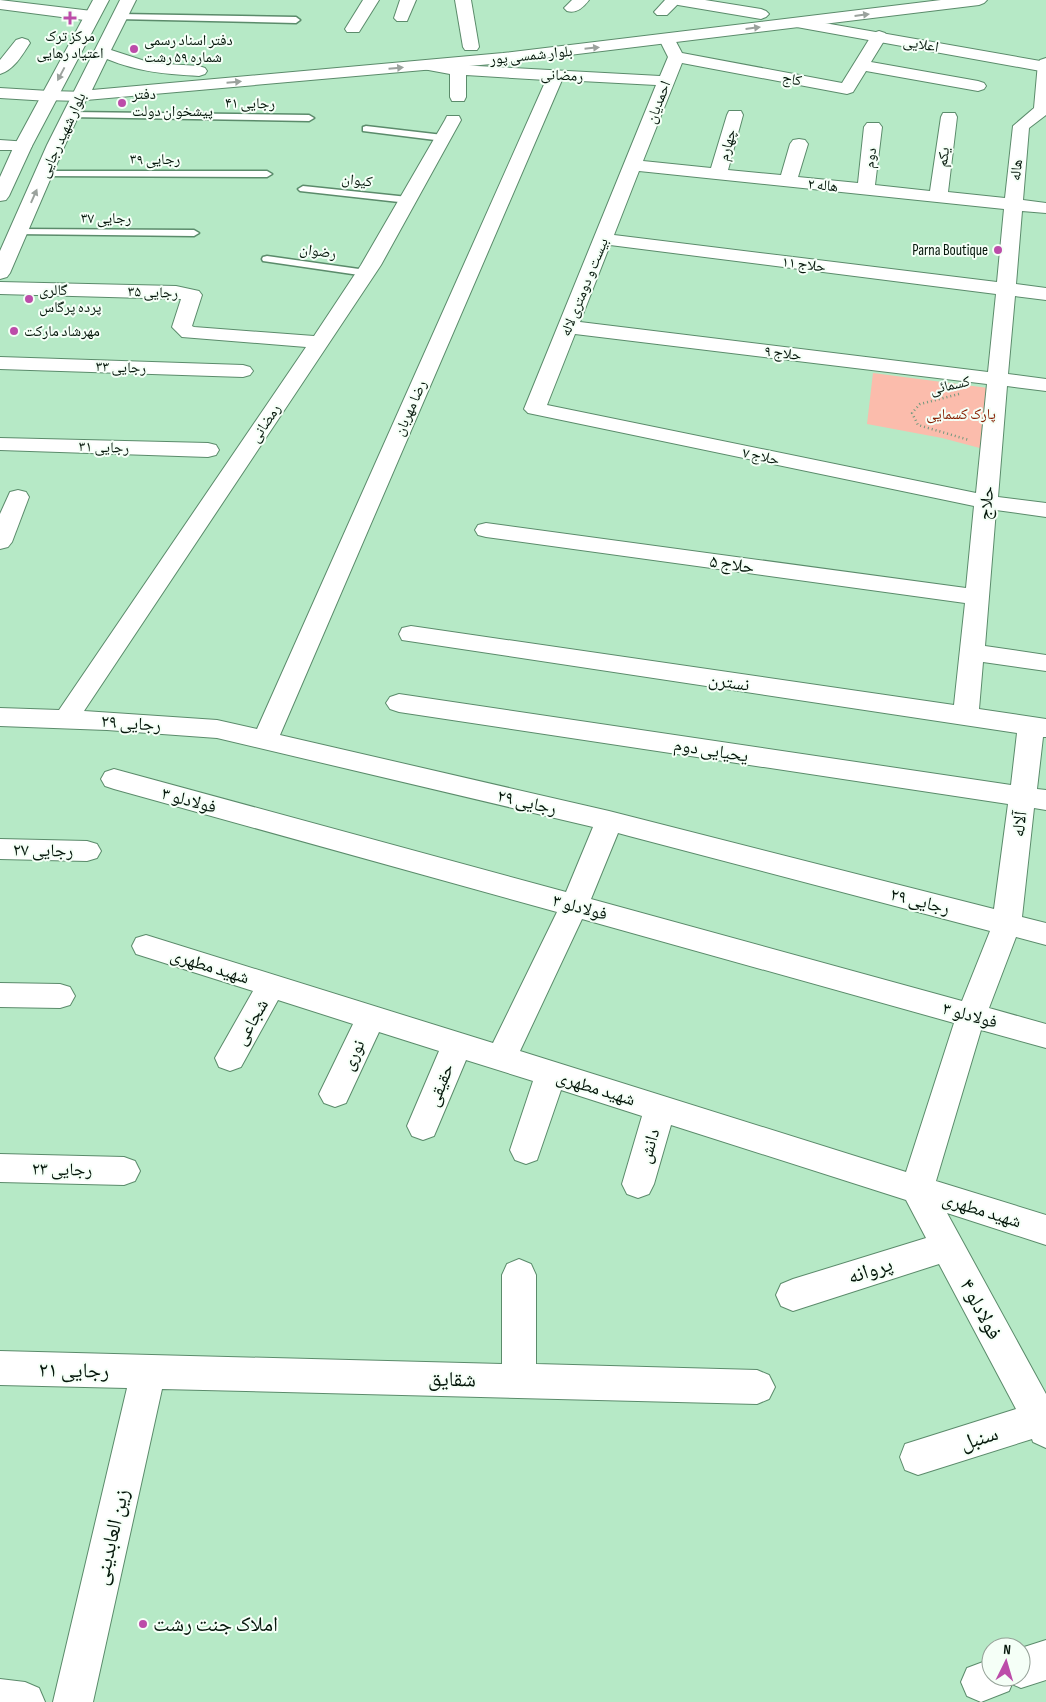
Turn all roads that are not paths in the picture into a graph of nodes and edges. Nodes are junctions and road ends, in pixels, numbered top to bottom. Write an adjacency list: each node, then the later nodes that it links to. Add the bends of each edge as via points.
1 (100, 0): 12 (street, بلوار شهید رجایی)
2 (128, 0): 13 (street, بلوار شهید رجایی)
3 (371, 0): 17 (street)
4 (408, 0): 14 (street)
5 (463, 0): 21 (street)
6 (676, 0): 10 (street); 11 (street)
7 (877, 0): 11 (street, بلوار شمسی پور)
8 (979, 0): 16 (street, بلوار شمسی پور, one-way to 8)
9 (0, 4): 12 (street)
10 (662, 12)
11 (761, 14): 21 (street, بلوار شمسی پور)
12 (92, 16): 35 (street, بلوار شهید رجایی, one-way to 35)
13 (120, 17): 15 (lane); 22 (street, بلوار شهید رجایی)
14 (402, 18)
15 (296, 20)
16 (796, 23): 18 (street, اعلایی); 19 (street, بلوار شمسی پور, one-way to 16)
17 (353, 29)
18 (879, 36): 24 (street, کاج); 25 (street, اعلایی)
19 (666, 39): 23 (street); 26 (street, بلوار شمسی پور, one-way to 19)
20 (22, 42): 28 (street)
21 (471, 47): 27 (street, بلوار شمسی پور, via 206,72)
22 (102, 52): 27 (street, بلوار شمسی پور); 36 (street, بلوار شهید رجایی)
23 (676, 57): 24 (street, کاج, via 847,89); 31 (street, احمدیان)
24 (862, 65): 32 (street)
25 (1046, 65): 58 (street, هاله, via 1042,110 1021,126)
26 (429, 66): 29 (street, رمضانی); 33 (street, بلوار شمسی پور, one-way to 26)
27 (151, 68): 33 (street, via 131,77 133,83)
28 (0, 69)
29 (458, 70): 30 (street, رمضانی); 37 (street)
30 (556, 75): 31 (street, رمضانی); 92 (street, رضا مهربان)
31 (666, 81): 48 (street, احمدیان)
32 (978, 86)
33 (155, 89): 36 (street, بلوار شمسی پور)
34 (0, 93): 35 (street, بلوار شمسی پور)
35 (49, 96): 36 (street, بلوار شمسی پور); 47 (street, بلوار شهید رجایی)
36 (81, 96): 38 (street, بلوار شهید رجایی)
37 (458, 97)
38 (71, 114): 41 (lane, رجایی ۴۱); 49 (street, بلوار شهید رجایی)
39 (735, 115): 51 (street, چهارم)
40 (949, 117): 56 (street, یکم)
41 (309, 118)
42 (874, 127): 54 (street, دوم)
43 (366, 129): 44 (lane)
44 (448, 129): 57 (street, رمضانی)
45 (799, 144): 52 (street)
46 (0, 145): 47 (street)
47 (23, 146): 55 (street, بلوار شهید رجایی)
48 (633, 165): 51 (street, هاله ۲); 62 (street, بیست و دومتری لاله)
49 (43, 174): 50 (lane, رجایی ۳۹); 60 (street, بلوار شهید رجایی, one-way to 49)
50 (267, 174)
51 (718, 174): 52 (street, هاله ۲)
52 (788, 182): 54 (street, هاله ۲)
53 (303, 190): 57 (lane, کیوان)
54 (866, 190): 56 (street, هاله ۲)
55 (0, 196)
56 (938, 197): 58 (street, هاله ۲)
57 (408, 200): 65 (street, رمضانی)
58 (1013, 205): 59 (street, هاله ۲); 67 (street, هاله)
59 (1046, 208)
60 (18, 232): 61 (lane, رجایی ۳۷); 64 (street, بلوار شهید رجایی)
61 (194, 233)
62 (604, 239): 67 (street, حلاج ۱۱); 69 (street, بیست و دومتری لاله)
63 (267, 260): 65 (lane, رضوان)
64 (0, 273)
65 (366, 273): 70 (street, رمضانی)
66 (0, 288): 70 (street, رجایی ۳۵, via 176,292 192,295 182,327 188,333)
67 (1005, 289): 68 (street, حلاج ۱۱); 73 (street, حلاج)
68 (1046, 294)
69 (568, 327): 73 (street, حلاج ۹); 75 (street, بیست و دومتری لاله)
70 (320, 342): 90 (street, رمضانی)
71 (0, 363): 72 (street, رجایی ۳۳)
72 (242, 372)
73 (997, 382): 74 (street, حلاج ۹); 79 (street, حلاج)
74 (1046, 385)
75 (535, 409): 79 (street, حلاج ۷)
76 (0, 444): 77 (street, رجایی ۳۱)
77 (208, 450)
78 (18, 497): 82 (street)
79 (986, 502): 80 (street, حلاج ۷); 83 (street, حلاج)
80 (1046, 510)
81 (486, 530): 83 (street, حلاج ۵)
82 (0, 542)
83 (977, 597): 85 (street, حلاج)
84 (411, 634): 88 (street, نسترن)
85 (972, 652): 86 (street); 88 (street, حلاج)
86 (1046, 662)
87 (399, 703): 94 (street, یحیایی دوم)
88 (966, 716): 91 (street, نسترن)
89 (0, 717): 90 (street, رجایی ۲۹)
90 (66, 719): 92 (street, رجایی ۲۹, via 217,729)
91 (1039, 727): 94 (street, آلاله)
92 (265, 740): 95 (street, رجایی ۲۹)
93 (114, 779): 98 (street, فولادلو ۳)
94 (1034, 799): 99 (street, آلاله)
95 (609, 821): 98 (street); 99 (street, رجایی ۲۹)
96 (0, 849): 97 (street, رجایی ۲۷)
97 (87, 851)
98 (574, 906): 105 (street, فولادلو ۳); 110 (street)
99 (1007, 923): 100 (street, رجایی ۲۹); 105 (street, آلاله)
100 (1046, 934)
101 (146, 946): 102 (street, شهید مطهری)
102 (272, 986): 106 (street, شهید مطهری); 109 (street, شجاعی)
103 (0, 995): 104 (street)
104 (60, 996)
105 (971, 1015): 107 (street, فولادلو ۳); 119 (street, آلاله)
106 (371, 1017): 108 (street, شهید مطهری); 112 (street, نوری)
107 (1046, 1036)
108 (457, 1044): 110 (street, شهید مطهری); 114 (street, حقیقی)
109 (230, 1058)
110 (501, 1058): 111 (street, شهید مطهری)
111 (551, 1074): 113 (street, شهید مطهری); 115 (street)
112 (335, 1094)
113 (660, 1108): 118 (street, دانش); 119 (street, شهید مطهری)
114 (423, 1126)
115 (526, 1150)
116 (0, 1168): 117 (street, رجایی ۲۳)
117 (124, 1171)
118 (638, 1184)
119 (917, 1189): 120 (street, شهید مطهری); 121 (street, فولادلو ۴)
120 (1046, 1230)
121 (947, 1246): 123 (street, پروانه); 128 (street, فولادلو ۴)
122 (519, 1274): 126 (street)
123 (793, 1295)
124 (0, 1368): 125 (street, رجایی ۲۱)
125 (148, 1372): 126 (street, شقایق); 134 (street, زین العابدینی)
126 (520, 1381): 127 (street, شقایق)
127 (757, 1387)
128 (1043, 1424): 129 (street, سنبل)
129 (918, 1457)
130 (1046, 1660): 131 (street)
131 (1031, 1665)
132 (0, 1699): 133 (street)
133 (25, 1702)
134 (73, 1702)

